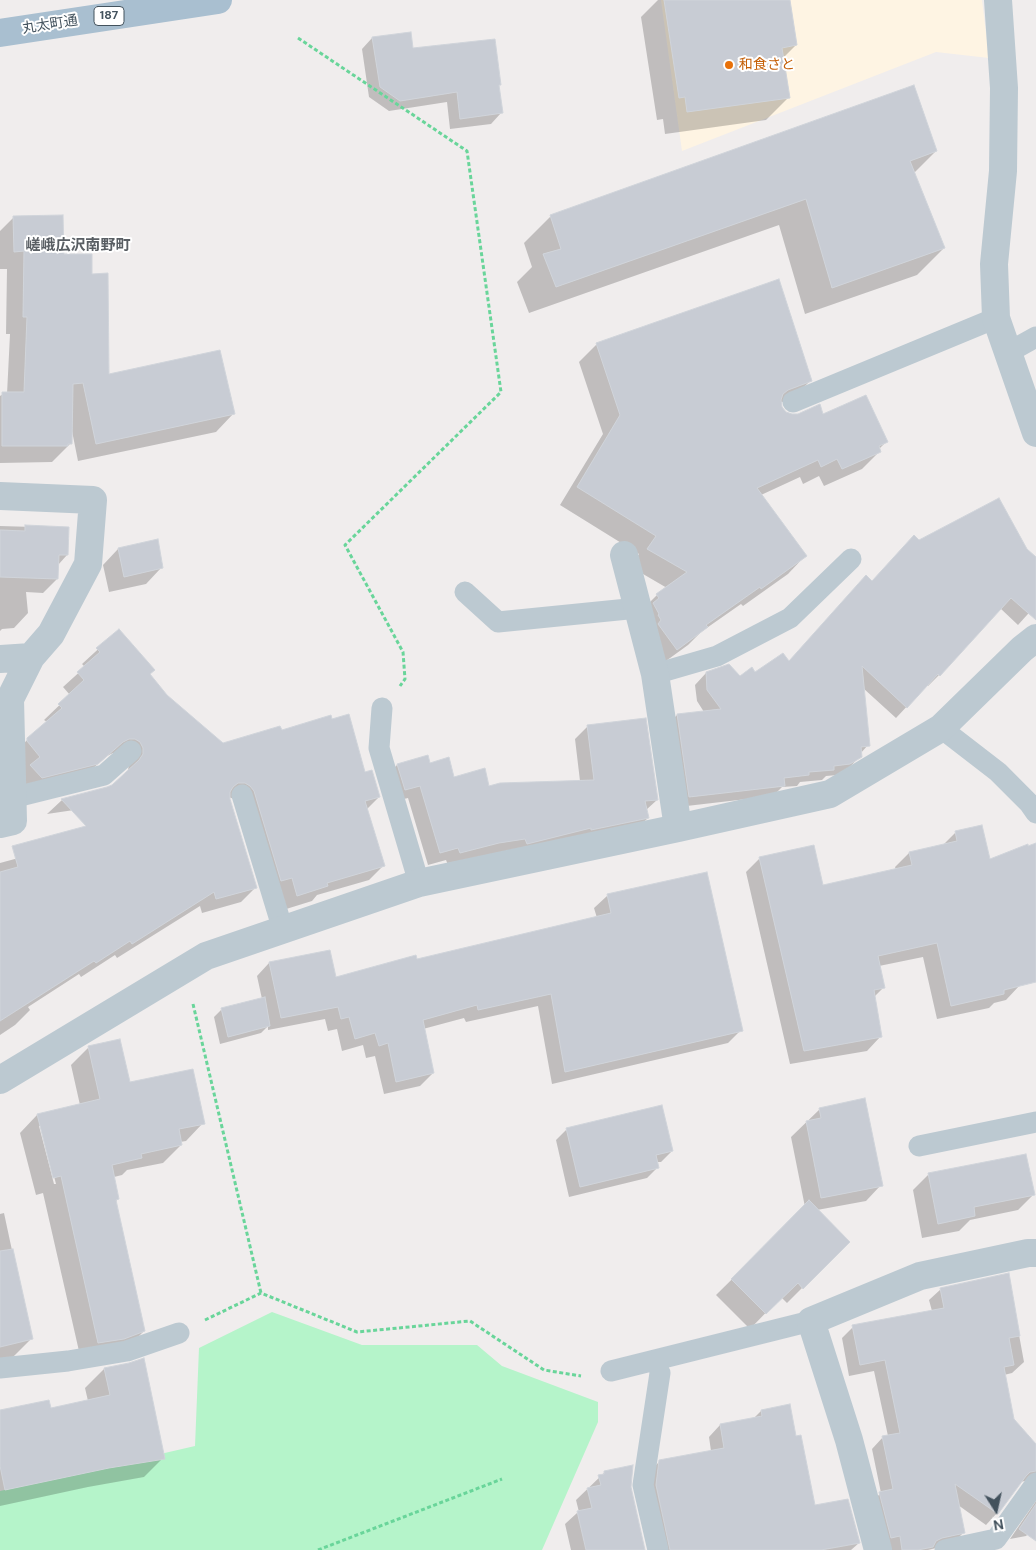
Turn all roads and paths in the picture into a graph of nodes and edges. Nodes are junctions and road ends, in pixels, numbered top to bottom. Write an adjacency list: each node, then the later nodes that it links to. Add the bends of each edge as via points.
1 (218, 0): 3 (main road, 丸太町通 / 187)
2 (998, 0): 5 (street, via 1004,88 1002,172 994,264)
3 (0, 33)
4 (298, 38): 20 (path, via 467,151 502,392 345,545 403,652 406,679)
5 (996, 318): 7 (street); 9 (lane)
6 (1036, 337): 7 (lane)
7 (1009, 352): 8 (lane); 10 (street)
8 (1036, 356)
9 (793, 402)
10 (1036, 433)
11 (0, 496): 17 (street, via 93,500 88,564 51,634)
12 (624, 555): 15 (street)
13 (851, 559): 19 (lane, via 790,618 717,656)
14 (464, 592): 15 (lane, via 498,622)
15 (638, 608): 19 (street)
16 (1036, 638): 21 (street)
17 (31, 657): 18 (street); 24 (street, via 10,699)
18 (0, 659)
19 (655, 674): 27 (street)
20 (382, 708): 28 (lane, via 379,748)
21 (941, 728): 25 (lane, via 998,772); 27 (street, via 830,794)
22 (131, 751): 24 (lane, via 104,775)
23 (242, 796): 29 (lane)
24 (12, 798): 26 (street, via 13,821)
25 (1036, 813)
26 (0, 824)
27 (678, 828): 28 (street)
28 (419, 883): 29 (street)
29 (283, 930): 30 (street, via 206,956)
30 (184, 970): 31 (street); 35 (path)
31 (0, 1080)
32 (1036, 1122): 33 (lane)
33 (919, 1146)
34 (1036, 1253): 36 (street, via 920,1276)
35 (262, 1293): 37 (path); 39 (path, via 357,1332 470,1321 544,1370 585,1376)
36 (812, 1321): 39 (lane); 45 (street, via 849,1440)
37 (179, 1333): 38 (lane, via 127,1351)
38 (0, 1368)
39 (611, 1371)
40 (660, 1373): 44 (lane, via 643,1485)
41 (502, 1479): 43 (path)
42 (1036, 1483): 46 (lane, via 996,1539)
43 (318, 1550)
44 (658, 1550)
45 (878, 1550)
46 (945, 1550)

